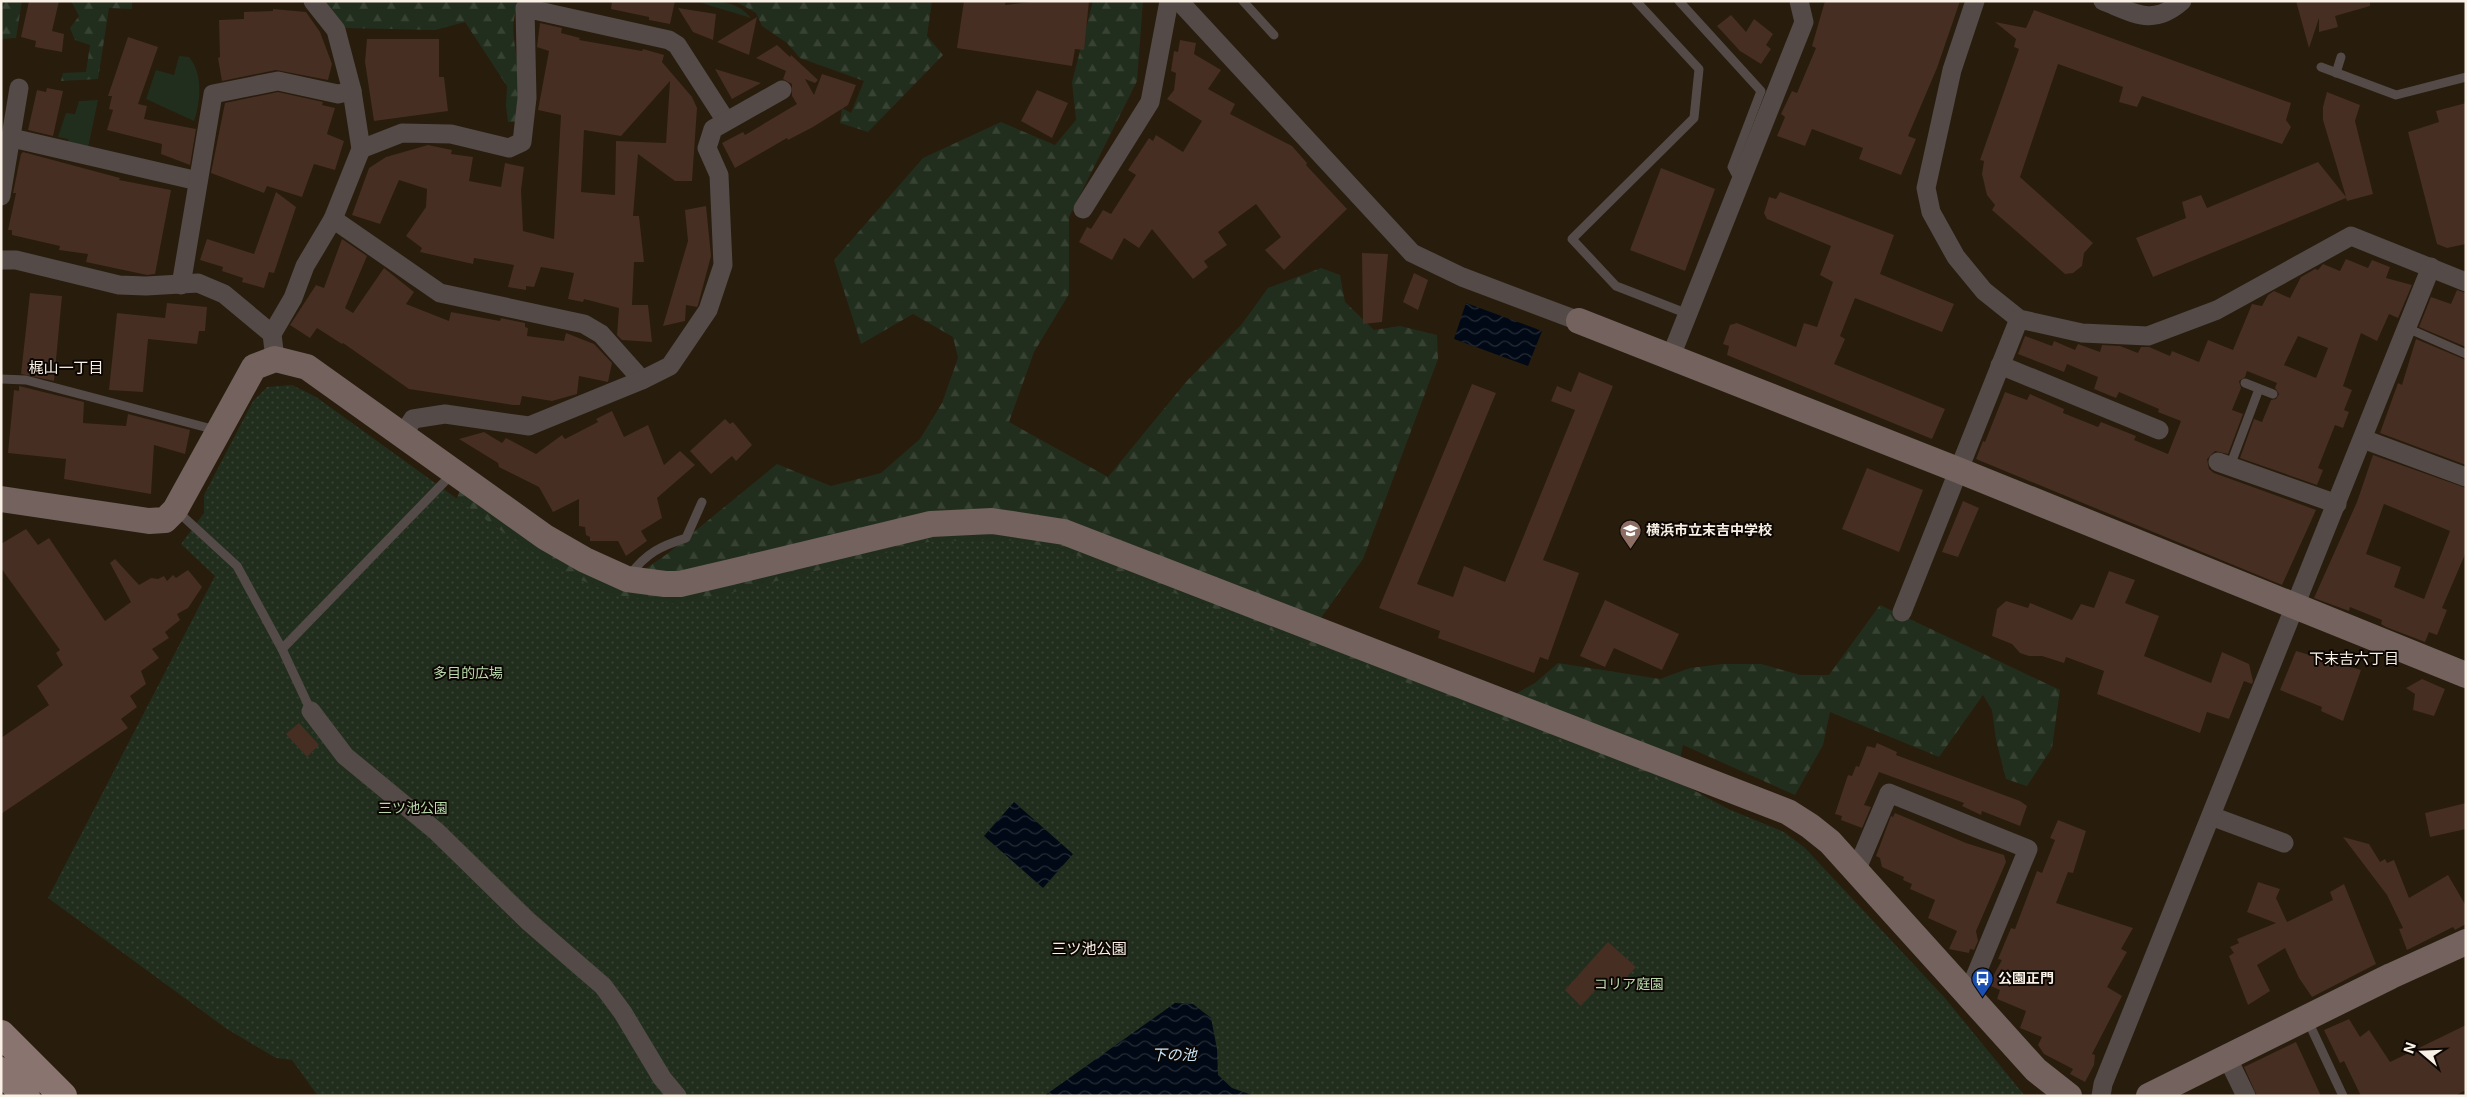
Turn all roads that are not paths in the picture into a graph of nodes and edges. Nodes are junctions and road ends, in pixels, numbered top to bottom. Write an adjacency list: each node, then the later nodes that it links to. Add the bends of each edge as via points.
1 (313, 1): 19 (street, via 336,30)
2 (1170, 1): 26 (street, via 1150,102)
3 (1179, 1): 34 (street, via 1412,253 1462,277)
4 (1243, 1): 12 (lane)
5 (1636, 1): 32 (lane, via 1699,70 1694,118 1572,239 1616,286)
6 (1680, 1): 24 (lane, via 1761,91 1732,167)
7 (1799, 1): 24 (street, via 1804,22)
8 (1975, 1): 33 (street, via 1952,70 1926,188 1931,212 1956,257 1984,291)
9 (2102, 1): 10 (street, via 2138,15 2159,16)
10 (2182, 1)
11 (525, 5): 20 (street, via 670,40 678,45); 22 (street, via 526,98 522,142 509,148 451,134 402,133)
12 (1274, 35)
13 (2341, 57): 15 (lane)
14 (2321, 68): 15 (lane)
15 (2336, 73): 16 (lane, via 2396,95)
16 (2466, 77)
17 (19, 88): 21 (street)
18 (782, 90): 20 (street)
19 (352, 91): 22 (street); 23 (street, via 338,94 278,81 213,94)
20 (726, 121): 42 (street, via 713,129 707,148 719,175 723,265 708,310 670,366)
21 (12, 138): 23 (street); 25 (street)
22 (360, 149): 27 (street)
23 (198, 181): 31 (street)
24 (1741, 185): 32 (street)
25 (1, 196)
26 (1083, 209)
27 (333, 219): 36 (street, via 305,266 293,298); 42 (street, via 440,293 584,324 602,334)
28 (1, 260): 31 (street, via 16,260 119,285)
29 (2431, 267): 30 (street); 33 (street, via 2351,236 2217,310 2148,336 2082,334); 35 (street)
30 (2466, 282)
31 (181, 285): 36 (street, via 198,283 224,294)
32 (1688, 314): 38 (street)
33 (2019, 319): 40 (street)
34 (1579, 320): 38 (street)
35 (2407, 328): 37 (lane); 49 (street)
36 (272, 334): 39 (street)
37 (2466, 354)
38 (1671, 356): 51 (street)
39 (275, 360): 46 (street, via 254,367); 48 (street, via 307,367)
40 (2000, 365): 47 (street); 51 (street)
41 (1, 379): 46 (lane, via 26,380)
42 (642, 380): 48 (street, via 529,426 445,414 413,419)
43 (2245, 383): 44 (lane)
44 (2259, 389): 45 (lane); 50 (lane)
45 (2273, 394)
46 (218, 430): 57 (street)
47 (2159, 430)
48 (402, 436): 52 (street)
49 (2363, 439): 53 (street); 56 (street)
50 (2224, 464): 56 (street)
51 (1958, 470): 59 (street); 60 (street)
52 (454, 472): 58 (street, via 545,537 584,560); 61 (lane)
53 (2466, 477)
54 (1, 499): 57 (street, via 149,521 165,520)
55 (702, 502): 58 (lane, via 686,538 658,547 637,565)
56 (2337, 504): 59 (street)
57 (175, 510): 61 (lane, via 237,566)
58 (627, 579): 66 (street, via 680,584 931,524 992,521 1064,532 1788,812 1830,842)
59 (2296, 608): 62 (street); 64 (street)
60 (1902, 612)
61 (282, 649): 63 (lane)
62 (2466, 675)
63 (312, 711): 75 (street, via 345,756 436,831 528,921 603,986)
64 (2211, 816): 65 (street); 77 (street, via 2103,1084)
65 (2284, 843)
66 (1856, 870): 68 (street); 68 (street, via 1889,793 2028,849)
67 (2466, 942): 69 (street)
68 (1968, 994): 76 (street, via 2036,1070)
69 (2306, 1018): 71 (street); 80 (lane)
70 (1, 1034): 74 (main road)
71 (2227, 1057): 78 (street); 79 (street)
72 (1, 1071): 73 (main road)
73 (26, 1096)
74 (63, 1096)
75 (677, 1096)
76 (2069, 1096)
77 (2101, 1096)
78 (2149, 1096)
79 (2246, 1096)
80 (2343, 1096)

